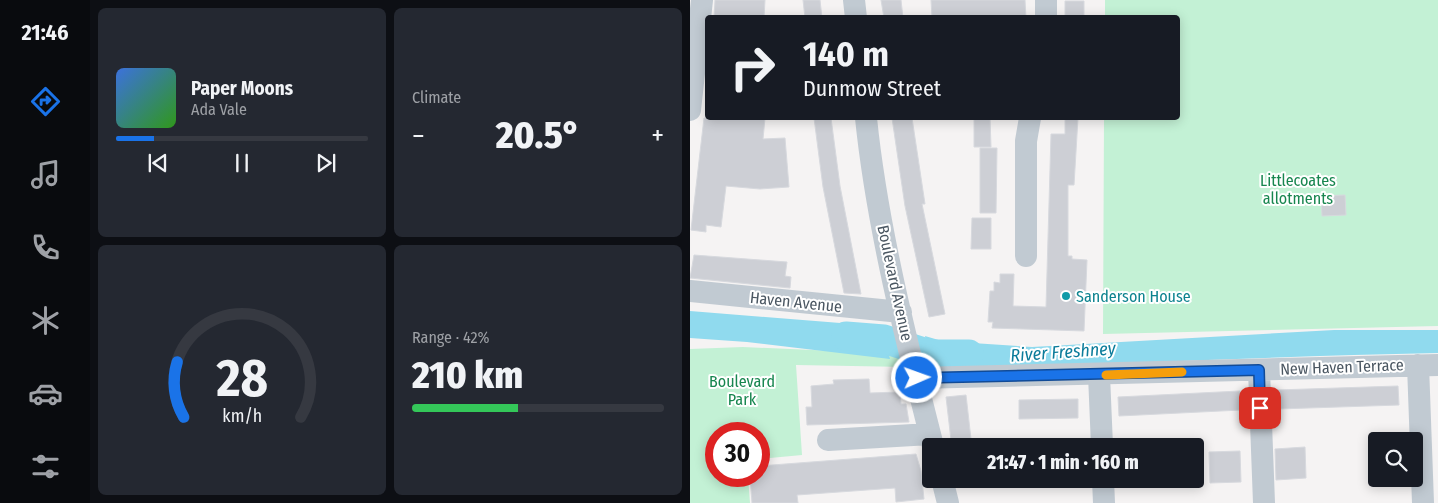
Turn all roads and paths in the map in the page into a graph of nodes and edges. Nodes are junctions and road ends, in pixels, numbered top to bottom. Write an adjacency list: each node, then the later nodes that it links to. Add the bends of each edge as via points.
1 (702, 0): 6 (street)
2 (854, 0): 4 (street)
3 (1046, 0): 5 (street)
4 (856, 15)
5 (1046, 15)
6 (690, 110)
7 (866, 120): 11 (street, Boulevard Avenue, via 872,172)
8 (1030, 120): 9 (street, via 1026,141)
9 (1026, 256)
10 (690, 291): 11 (street, Haven Avenue)
11 (902, 316): 14 (street, Boulevard Avenue)
12 (1428, 365): 13 (street, New Haven Terrace); 25 (street)
13 (1259, 370): 15 (street, New Haven Terrace); 24 (street)
14 (916, 374): 15 (street, New Haven Terrace); 16 (street, Boulevard Avenue)
15 (1099, 375): 17 (street)
16 (932, 438)
17 (1102, 438)
18 (828, 440): 19 (street)
19 (922, 440)
20 (944, 488): 22 (street)
21 (1103, 488): 23 (street)
22 (948, 503)
23 (1104, 503)
24 (1264, 503)
25 (1423, 503)

